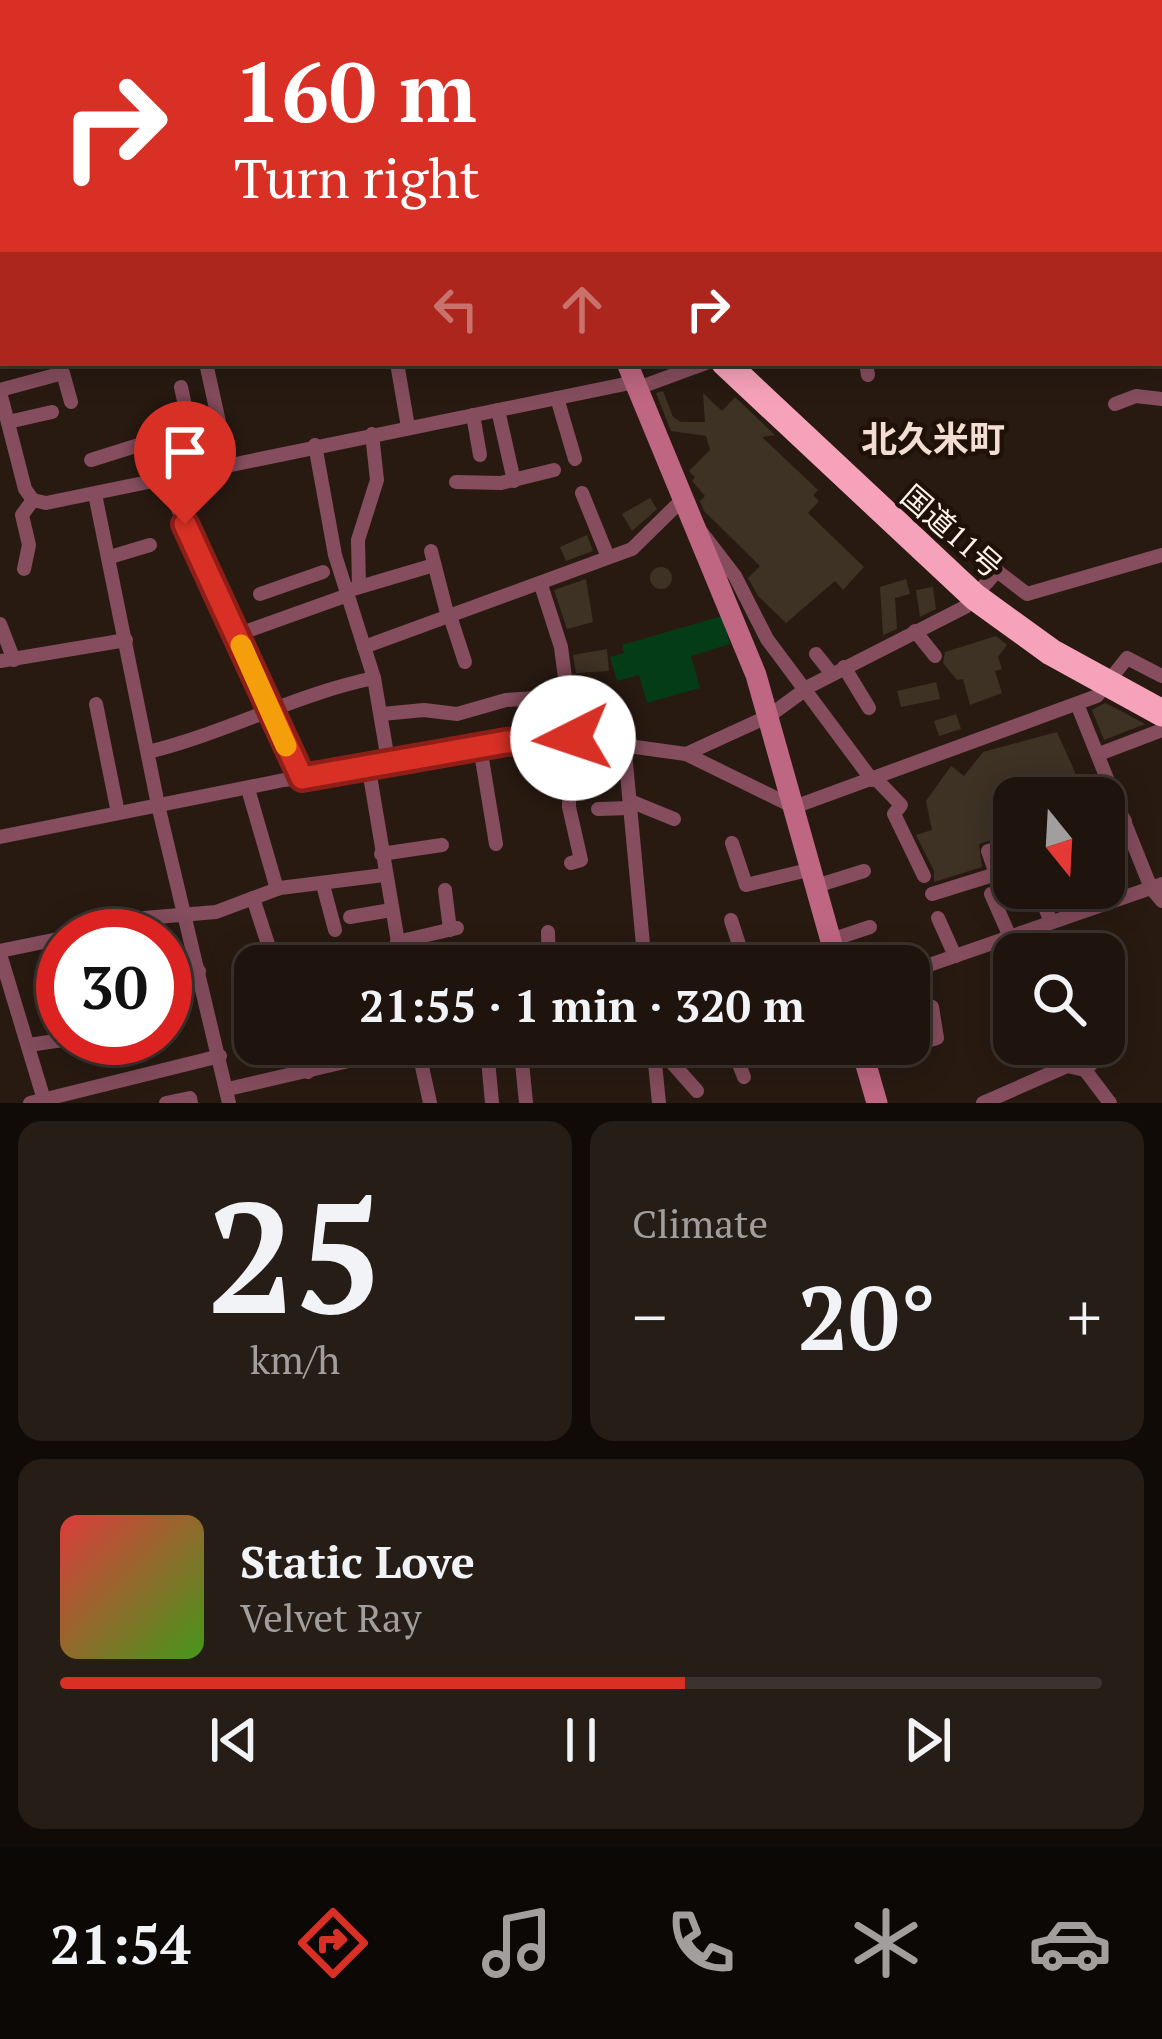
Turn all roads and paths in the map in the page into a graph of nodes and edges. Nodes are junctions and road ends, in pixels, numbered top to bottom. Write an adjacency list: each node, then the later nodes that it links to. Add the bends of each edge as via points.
1 (207, 366): 24 (street)
2 (398, 366): 16 (street)
3 (692, 366): 6 (street)
4 (728, 366): 42 (highway, 国道11号)
5 (753, 366): 42 (highway, 国道11号)
6 (634, 378): 9 (street); 31 (street)
7 (181, 387): 19 (street, via 190,429)
8 (0, 391): 11 (street, via 63,373); 17 (street)
9 (557, 398): 13 (street); 22 (street)
10 (1162, 399): 12 (street)
11 (71, 403)
12 (1115, 404)
13 (498, 410): 15 (street); 27 (street)
14 (52, 412): 17 (street)
15 (472, 415): 16 (street); 21 (street)
16 (408, 428): 18 (street)
17 (6, 432): 32 (street)
18 (372, 434): 20 (street); 41 (street, via 377,480)
19 (153, 440): 23 (street); 26 (street)
20 (315, 445): 24 (street); 41 (street)
21 (479, 455)
22 (575, 459)
23 (91, 460)
24 (228, 463): 26 (street)
25 (554, 470): 27 (street)
26 (165, 476): 30 (street); 47 (street)
27 (514, 481): 28 (street)
28 (456, 482)
29 (582, 493): 37 (street)
30 (95, 494): 32 (street); 36 (street)
31 (683, 499): 33 (street); 37 (street, via 632,549)
32 (33, 500): 38 (street, via 22,515)
33 (694, 525): 58 (street, via 718,549); 67 (street)
34 (150, 544): 36 (street)
35 (1162, 555): 42 (street, via 1027,594 998,571)
36 (110, 557): 48 (street)
37 (608, 557): 40 (street)
38 (24, 568)
39 (323, 572): 44 (street, via 259,590)
40 (541, 585): 43 (street); 60 (street)
41 (351, 591): 43 (street, via 433,558); 44 (street); 49 (street)
42 (981, 591): 46 (street); 57 (highway, 国道11号, via 1051,652)
43 (449, 617): 49 (street); 53 (street)
44 (269, 622): 47 (street)
45 (0, 624): 52 (street)
46 (915, 631): 51 (street); 54 (street)
47 (236, 635): 64 (street)
48 (126, 640): 52 (street); 72 (street)
49 (364, 647): 56 (street)
50 (816, 654): 54 (street)
51 (934, 656)
52 (19, 662)
53 (465, 662)
54 (838, 670): 58 (street); 63 (street)
55 (1162, 676): 57 (street, via 1127,658)
56 (374, 678): 64 (street); 66 (street)
57 (1112, 678): 59 (highway, 国道11号); 62 (street); 65 (highway, 国道11号)
58 (803, 691): 67 (street); 79 (street)
59 (1162, 693)
60 (568, 696): 66 (street, via 457,714); 69 (street)
61 (96, 704): 85 (street)
62 (1077, 704): 74 (street); 79 (street)
63 (869, 708)
64 (269, 710): 72 (street); 78 (street)
65 (1162, 713)
66 (382, 714): 75 (street)
67 (769, 716): 73 (street); 83 (street)
68 (1162, 730): 74 (street)
69 (572, 738): 70 (street); 71 (street); 93 (street, via 564,807 581,860)
70 (624, 742): 73 (street); 81 (street)
71 (480, 747): 75 (street); 90 (street)
72 (148, 752): 82 (street)
73 (686, 754): 83 (street)
74 (1099, 754): 77 (street)
75 (389, 766): 76 (street)
76 (369, 770): 78 (street); 92 (street)
77 (1108, 777)
78 (302, 778): 80 (street)
79 (874, 780): 83 (street); 97 (street, via 901,805 894,814)
80 (248, 789): 82 (street); 101 (street)
81 (630, 804): 84 (street); 86 (street); 129 (street)
82 (158, 805): 85 (street); 107 (street)
83 (794, 807): 98 (street)
84 (598, 809)
85 (118, 814): 88 (street)
86 (674, 819)
87 (1125, 823): 100 (street)
88 (0, 837)
89 (732, 843): 98 (street, via 746,885)
90 (496, 844)
91 (442, 845): 92 (street)
92 (381, 854): 95 (street)
93 (571, 863)
94 (863, 871): 98 (street)
95 (384, 875): 99 (street); 109 (street)
96 (993, 875): 103 (street)
97 (924, 876)
98 (814, 878): 121 (street)
99 (323, 885): 101 (street); 117 (street)
100 (1156, 886): 106 (street); 110 (street)
101 (277, 890): 105 (street)
102 (445, 890): 122 (street, via 454,929)
103 (932, 894)
104 (991, 894): 119 (street)
105 (254, 898): 111 (street); 126 (street)
106 (1162, 901)
107 (184, 909)
108 (1046, 909): 115 (street)
109 (391, 910): 112 (street); 122 (street)
110 (1083, 911): 115 (street)
111 (192, 913)
112 (350, 917)
113 (938, 918): 133 (street)
114 (731, 920): 130 (street)
115 (1052, 922): 120 (street)
116 (870, 927): 121 (street)
117 (335, 930)
118 (548, 932): 128 (street)
119 (1008, 933)
120 (1021, 933)
121 (831, 940): 131 (street)
122 (397, 942): 127 (street)
123 (192, 943): 135 (street)
124 (993, 943): 133 (street)
125 (36, 944): 132 (street)
126 (269, 945)
127 (398, 945)
128 (548, 945)
129 (644, 945)
130 (739, 945)
131 (832, 945)
132 (0, 953): 137 (street)
133 (955, 956): 134 (street)
134 (930, 965)
135 (199, 971): 136 (street); 142 (street)
136 (192, 972)
137 (6, 996): 141 (street)
138 (932, 1007): 139 (street, via 937,1038)
139 (930, 1039)
140 (36, 1045): 141 (street)
141 (29, 1046): 157 (street)
142 (220, 1056): 155 (street); 156 (street)
143 (306, 1065): 152 (street)
144 (336, 1065): 152 (street)
145 (421, 1065): 160 (street)
146 (488, 1065): 161 (street)
147 (522, 1065): 162 (street)
148 (660, 1065): 163 (street)
149 (667, 1065): 154 (street)
150 (740, 1065): 153 (street)
151 (866, 1065): 164 (street)
152 (308, 1072): 156 (street)
153 (744, 1076)
154 (697, 1091)
155 (87, 1096): 157 (street)
156 (229, 1096)
157 (40, 1102)
158 (166, 1103): 159 (street)
159 (191, 1103)
160 (430, 1103)
161 (492, 1103)
162 (526, 1103)
163 (658, 1103)
164 (877, 1103)
165 (983, 1103): 166 (street, via 1066,1066 1088,1067)
166 (1110, 1103)

